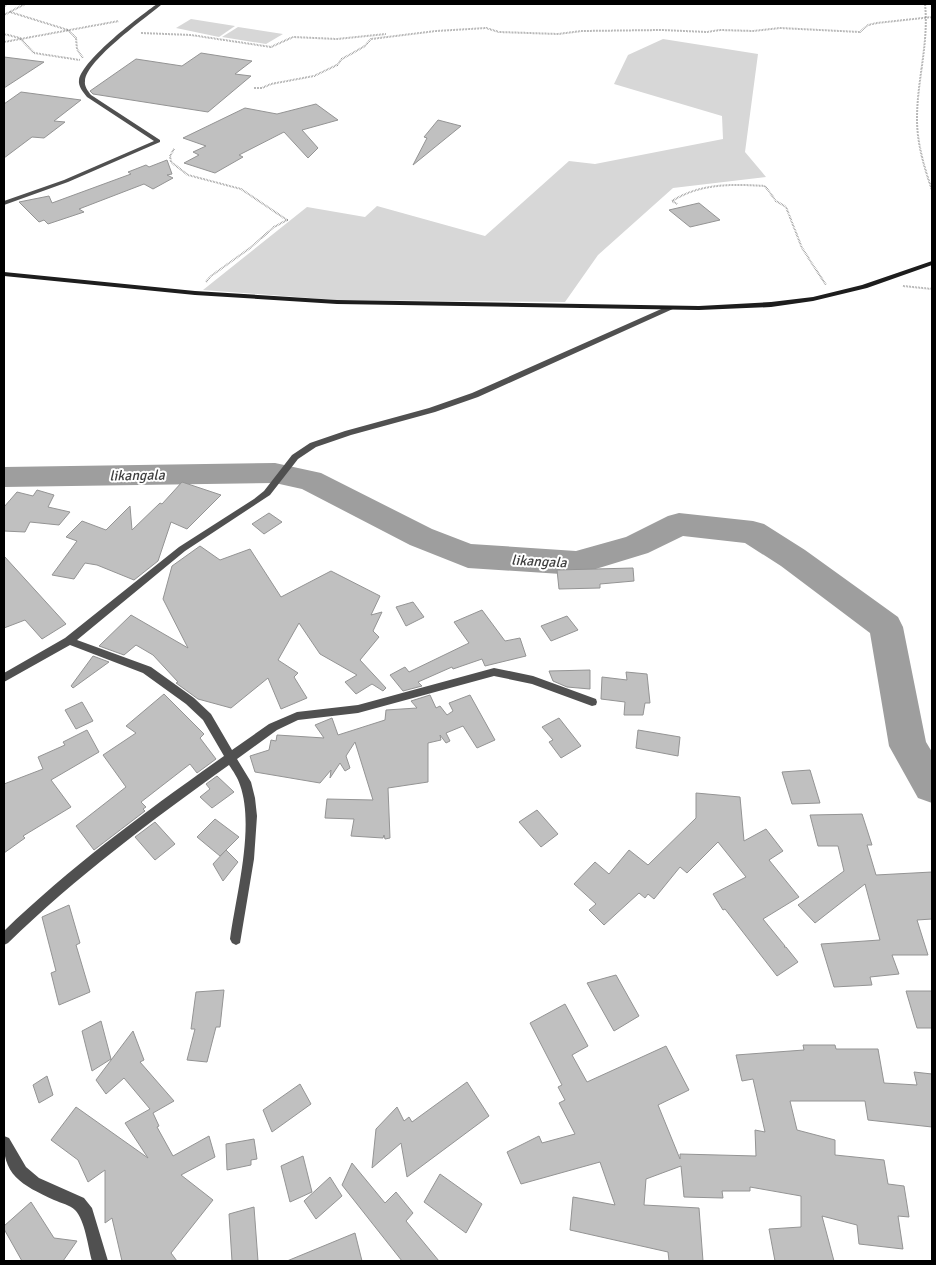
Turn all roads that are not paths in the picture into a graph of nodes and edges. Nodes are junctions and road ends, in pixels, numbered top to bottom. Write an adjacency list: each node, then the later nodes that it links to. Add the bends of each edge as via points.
1 (160, 4): 2 (street, via 140,18 83,74 82,85 89,96 158,141)
2 (4, 204)
3 (932, 263): 5 (street, via 899,276 821,297 759,305)
4 (4, 274): 5 (street, via 194,293 354,302)
5 (671, 308): 6 (street, via 475,395 348,433 301,451 257,501 182,549)
6 (69, 641): 7 (street); 9 (street, via 147,670 207,717)
7 (4, 678)
8 (592, 702): 9 (street, via 533,680 494,672 358,709 297,716 273,727)
9 (230, 757): 10 (street, via 162,806 53,893); 11 (street, via 246,782 252,806)
10 (4, 939)
11 (236, 939)
12 (4, 1143): 13 (street, via 21,1172 34,1183 79,1203 87,1213)
13 (100, 1261)

